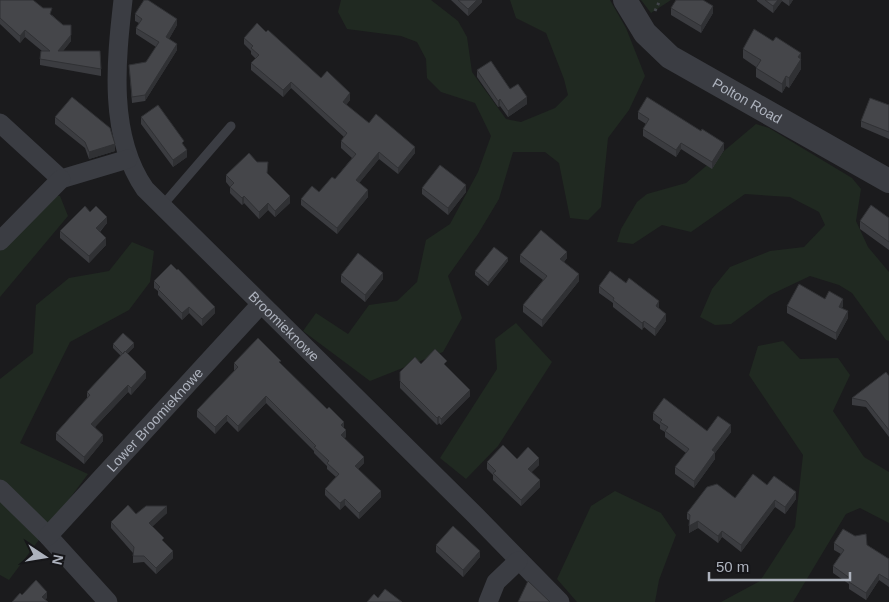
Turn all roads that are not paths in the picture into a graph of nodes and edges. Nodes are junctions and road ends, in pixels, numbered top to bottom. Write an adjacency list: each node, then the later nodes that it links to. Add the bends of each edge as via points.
1 (123, 0): 5 (street, Broomieknowe, via 116,57 121,123)
2 (625, 0): 7 (street, Polton Road, via 646,33 670,56)
3 (0, 123): 6 (street)
4 (231, 126): 8 (lane)
5 (128, 158): 6 (street); 8 (street, Broomieknowe, via 138,179)
6 (61, 179): 9 (street)
7 (889, 181)
8 (162, 206): 10 (street, Broomieknowe)
9 (0, 241)
10 (261, 304): 12 (street, Lower Broomieknowe); 13 (street, Broomieknowe)
11 (0, 488): 12 (street)
12 (48, 536): 14 (street)
13 (518, 561): 15 (street, via 496,582); 16 (street, Broomieknowe)
14 (108, 602)
15 (488, 602)
16 (560, 602)

